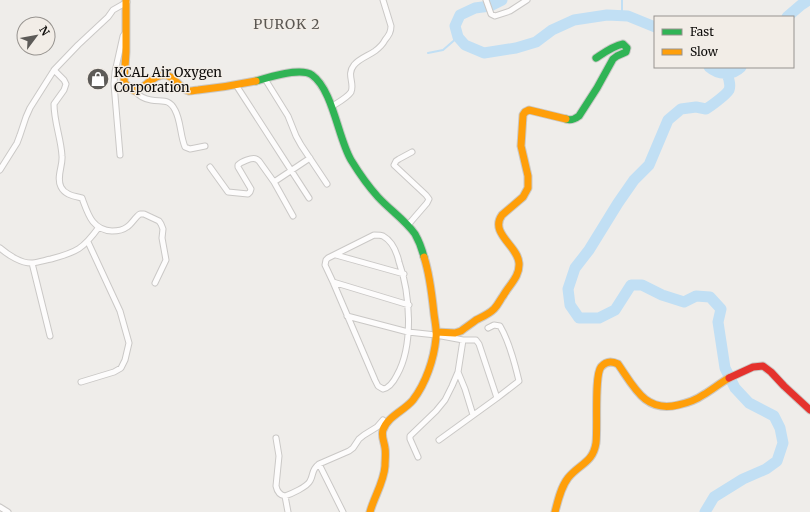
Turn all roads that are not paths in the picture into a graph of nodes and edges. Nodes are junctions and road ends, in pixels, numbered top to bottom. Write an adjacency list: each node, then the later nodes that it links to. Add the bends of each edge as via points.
1 (383, 0): 11 (street, via 391,30 382,45 355,64 350,71 351,91)
2 (486, 0): 3 (street, via 493,16 510,12)
3 (527, 0)
4 (126, 1): 5 (street); 7 (street, via 113,10)
5 (126, 32): 10 (street, via 124,82); 14 (street, via 123,36 114,84)
6 (596, 58): 36 (street, via 619,45 623,44 627,50 613,59 579,116 568,120 529,110 523,115 521,146 529,187 526,195 503,214 498,222 503,237 518,258 519,270 514,280 495,309 462,331)
7 (54, 70): 17 (street, via 30,108 17,143); 24 (street, via 66,84 54,104 62,156 60,185 69,195 82,198 90,217)
8 (265, 78): 9 (street); 11 (street, via 295,72 312,74 322,85); 15 (street)
9 (236, 85): 10 (street, via 190,91 165,75); 18 (street)
10 (134, 91): 12 (street, via 150,100 171,103 186,148)
11 (331, 107): 23 (street, via 341,138 355,166 377,196)
12 (205, 146)
13 (412, 152): 23 (street, via 396,161 394,165 429,199)
14 (120, 155)
15 (310, 158): 18 (street); 20 (street)
16 (210, 167): 19 (street, via 228,192 250,192 251,189 238,164 254,158)
17 (0, 170)
18 (292, 170): 19 (street); 21 (street)
19 (274, 182): 22 (street)
20 (327, 184)
21 (308, 198)
22 (293, 216)
23 (408, 225): 36 (street, via 416,236 428,271)
24 (99, 227): 25 (street); 31 (street, via 106,231 123,230 140,214 161,224 166,260)
25 (88, 242): 28 (street, via 71,254); 40 (street, via 120,311 129,343 121,368)
26 (0, 248): 28 (street, via 24,262)
27 (336, 255): 29 (street); 29 (street, via 374,235 379,235 390,242); 30 (street, via 328,258 325,263)
28 (32, 263): 37 (street)
29 (404, 274): 32 (street)
30 (333, 282): 32 (street); 33 (street)
31 (155, 284)
32 (409, 305): 35 (street)
33 (347, 316): 35 (street); 35 (street, via 375,380 382,389 390,385 400,369 405,357)
34 (488, 328): 41 (street, via 500,326 519,381)
35 (408, 332): 36 (street)
36 (436, 333): 38 (street); 54 (street, via 429,369 418,394 385,424 382,432 385,468)
37 (50, 336)
38 (463, 340): 39 (street); 41 (street, via 476,340 480,344)
39 (458, 372): 43 (street); 47 (street, via 445,400 410,436)
40 (81, 382)
41 (497, 398): 43 (street)
42 (810, 410): 55 (street, via 766,367 757,366 679,406 661,407 641,396 618,364 610,361 602,366 599,375 594,450 588,460 567,479)
43 (473, 415): 46 (street)
44 (383, 420): 48 (street, via 375,429 359,439 349,451)
45 (276, 438): 49 (street, via 279,456 276,486 279,493)
46 (439, 440)
47 (418, 457)
48 (319, 464): 49 (street, via 313,470 308,484); 53 (street)
49 (285, 496): 52 (street)
50 (0, 507): 51 (street)
51 (8, 512)
52 (288, 512)
53 (343, 512)
54 (370, 512)
55 (555, 512)

